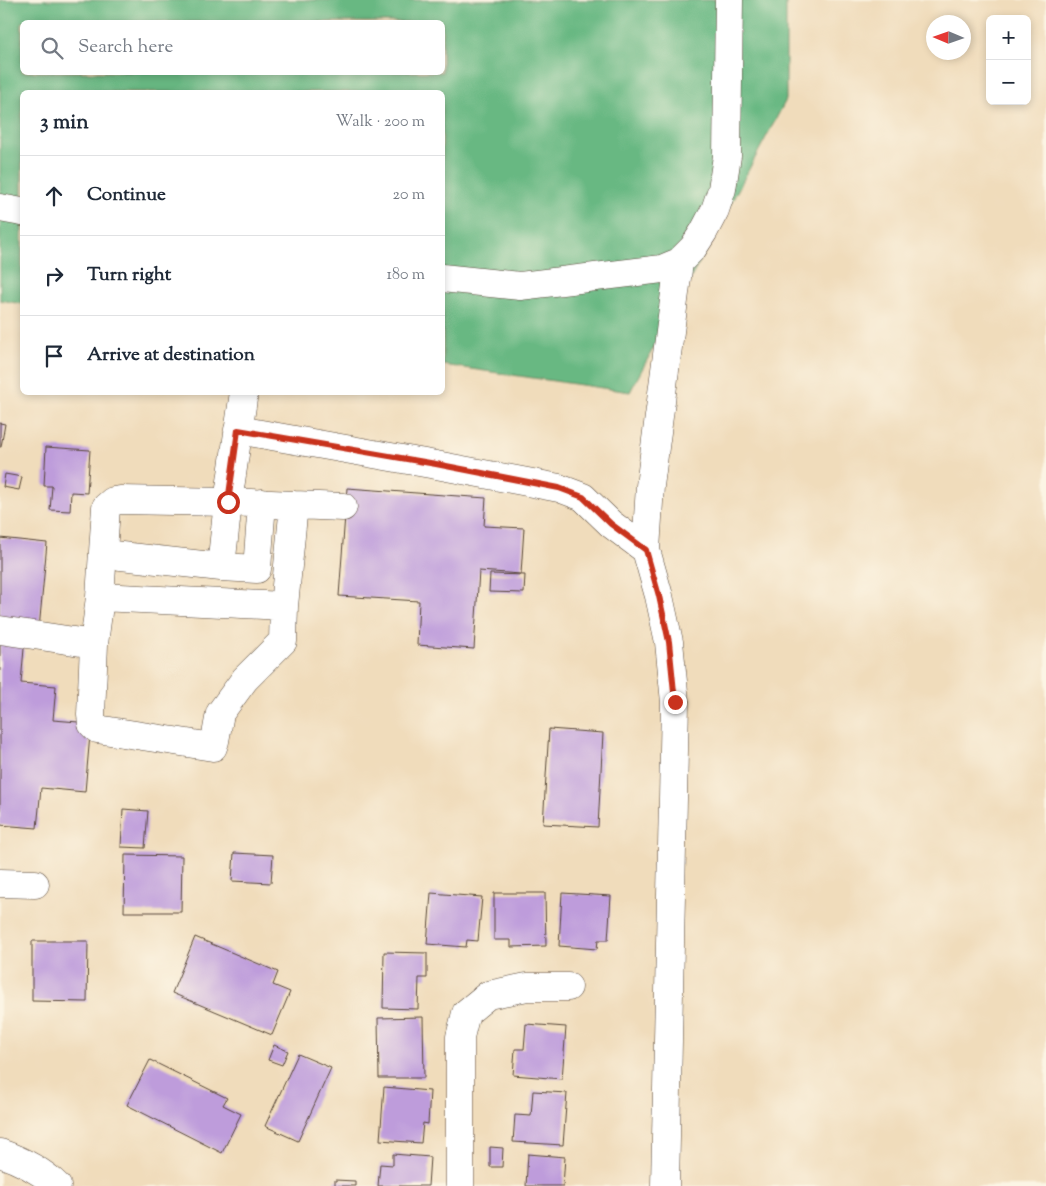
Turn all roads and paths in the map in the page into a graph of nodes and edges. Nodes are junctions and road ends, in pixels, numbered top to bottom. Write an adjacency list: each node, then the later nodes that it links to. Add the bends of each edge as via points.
1 (729, 0): 4 (street, via 727,156 722,189 704,231)
2 (0, 208): 3 (street)
3 (20, 212)
4 (679, 262): 5 (street, via 662,269 520,286); 12 (street, via 650,486)
5 (445, 278)
6 (244, 395): 7 (street)
7 (238, 430): 8 (street); 12 (street, via 559,488 583,497 611,524)
8 (228, 502): 9 (street); 13 (street, via 113,500 106,507); 14 (street)
9 (262, 503): 10 (street); 14 (street, via 257,569)
10 (294, 505): 11 (street); 16 (street)
11 (343, 507)
12 (646, 550): 25 (street, via 669,642 675,702)
13 (103, 554): 14 (street); 15 (street)
14 (221, 567)
15 (100, 597): 16 (street); 18 (street)
16 (284, 606): 18 (street, via 283,641 245,679 220,713 213,747 98,729 92,724)
17 (0, 630): 18 (street)
18 (94, 644)
19 (0, 883): 20 (street)
20 (35, 884)
21 (568, 986): 24 (street, via 528,987 488,995 466,1014 460,1037)
22 (0, 1153): 23 (street, via 34,1169)
23 (57, 1186)
24 (460, 1186)
25 (665, 1186)

